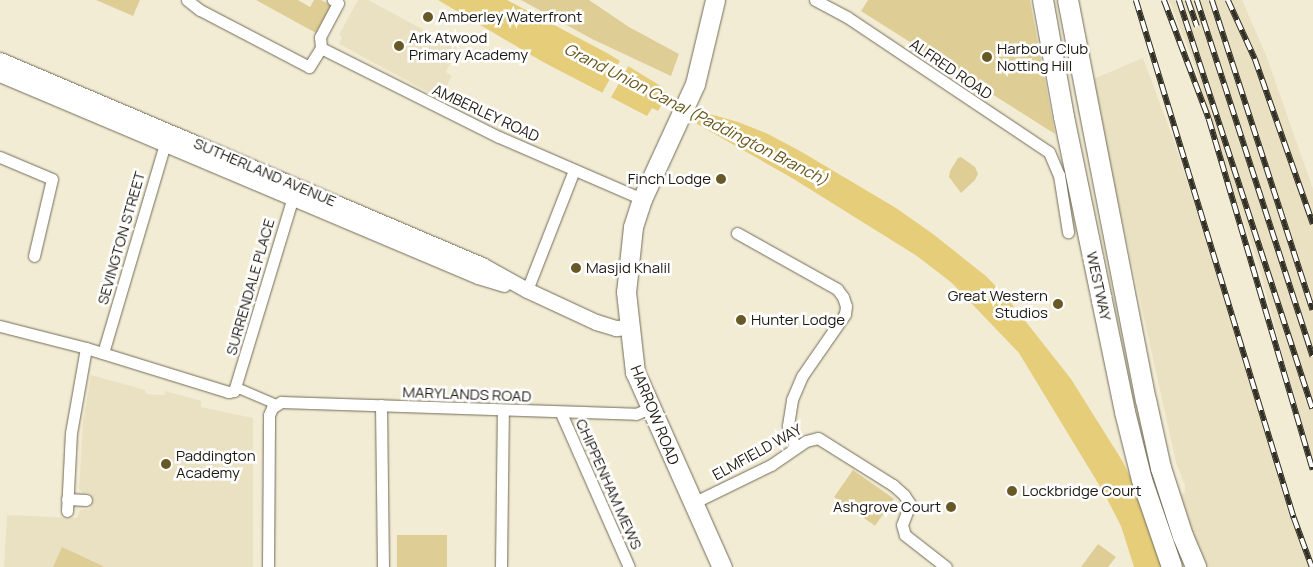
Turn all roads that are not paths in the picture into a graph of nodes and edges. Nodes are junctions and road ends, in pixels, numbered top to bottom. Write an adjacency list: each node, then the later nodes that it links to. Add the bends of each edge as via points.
1 (187, 0): 7 (street, via 200,10 309,67)
2 (333, 0): 7 (street, via 338,3 320,37)
3 (715, 0): 14 (main road, HARROW ROAD, via 692,92)
4 (815, 0): 16 (street, ALFRED ROAD, via 846,17 1049,152 1058,175)
5 (1043, 0): 40 (highway, WESTWAY, via 1125,412 1142,480)
6 (1068, 0): 41 (highway, WESTWAY, via 1161,468)
7 (322, 48): 12 (street, AMBERLEY ROAD, via 444,111)
8 (0, 60): 10 (street, SUTHERLAND AVENUE)
9 (0, 74): 10 (street, SUTHERLAND AVENUE)
10 (167, 137): 13 (street, SUTHERLAND AVENUE); 22 (street, SEVINGTON STREET)
11 (0, 158): 17 (street, via 52,179)
12 (574, 170): 14 (street, AMBERLEY ROAD); 18 (street)
13 (294, 191): 18 (street, SUTHERLAND AVENUE, via 478,276); 23 (street, SURRENDALE PLACE)
14 (642, 199): 20 (main road, HARROW ROAD, via 628,256)
15 (737, 232): 29 (street, via 837,289 846,306 845,314 802,376 792,400 788,426)
16 (1068, 232)
17 (34, 256)
18 (527, 290): 20 (street, SUTHERLAND AVENUE, via 596,322 616,328)
19 (0, 326): 21 (street, MARYLANDS ROAD)
20 (628, 327): 26 (main road, HARROW ROAD, via 635,372)
21 (86, 348): 22 (street, MARYLANDS ROAD); 30 (street, via 71,433)
22 (102, 353): 23 (street, MARYLANDS ROAD)
23 (232, 389): 24 (street, MARYLANDS ROAD)
24 (279, 403): 25 (street, MARYLANDS ROAD); 34 (street, via 269,415)
25 (381, 405): 27 (street, MARYLANDS ROAD); 35 (street)
26 (650, 408): 28 (street, MARYLANDS ROAD, via 636,414); 32 (main road, HARROW ROAD)
27 (503, 410): 28 (street, MARYLANDS ROAD); 36 (street)
28 (561, 412): 37 (street, CHIPPENHAM MEWS)
29 (795, 447): 32 (street, ELMFIELD WAY, via 771,465); 39 (street, ELMFIELD WAY, via 818,438 893,486 910,504 902,526 905,535)
30 (67, 499): 31 (street); 33 (street)
31 (86, 500)
32 (693, 503): 38 (main road, HARROW ROAD)
33 (67, 511)
34 (268, 567)
35 (383, 567)
36 (501, 567)
37 (629, 567)
38 (722, 567)
39 (946, 567)
40 (1172, 567)
41 (1196, 567)

